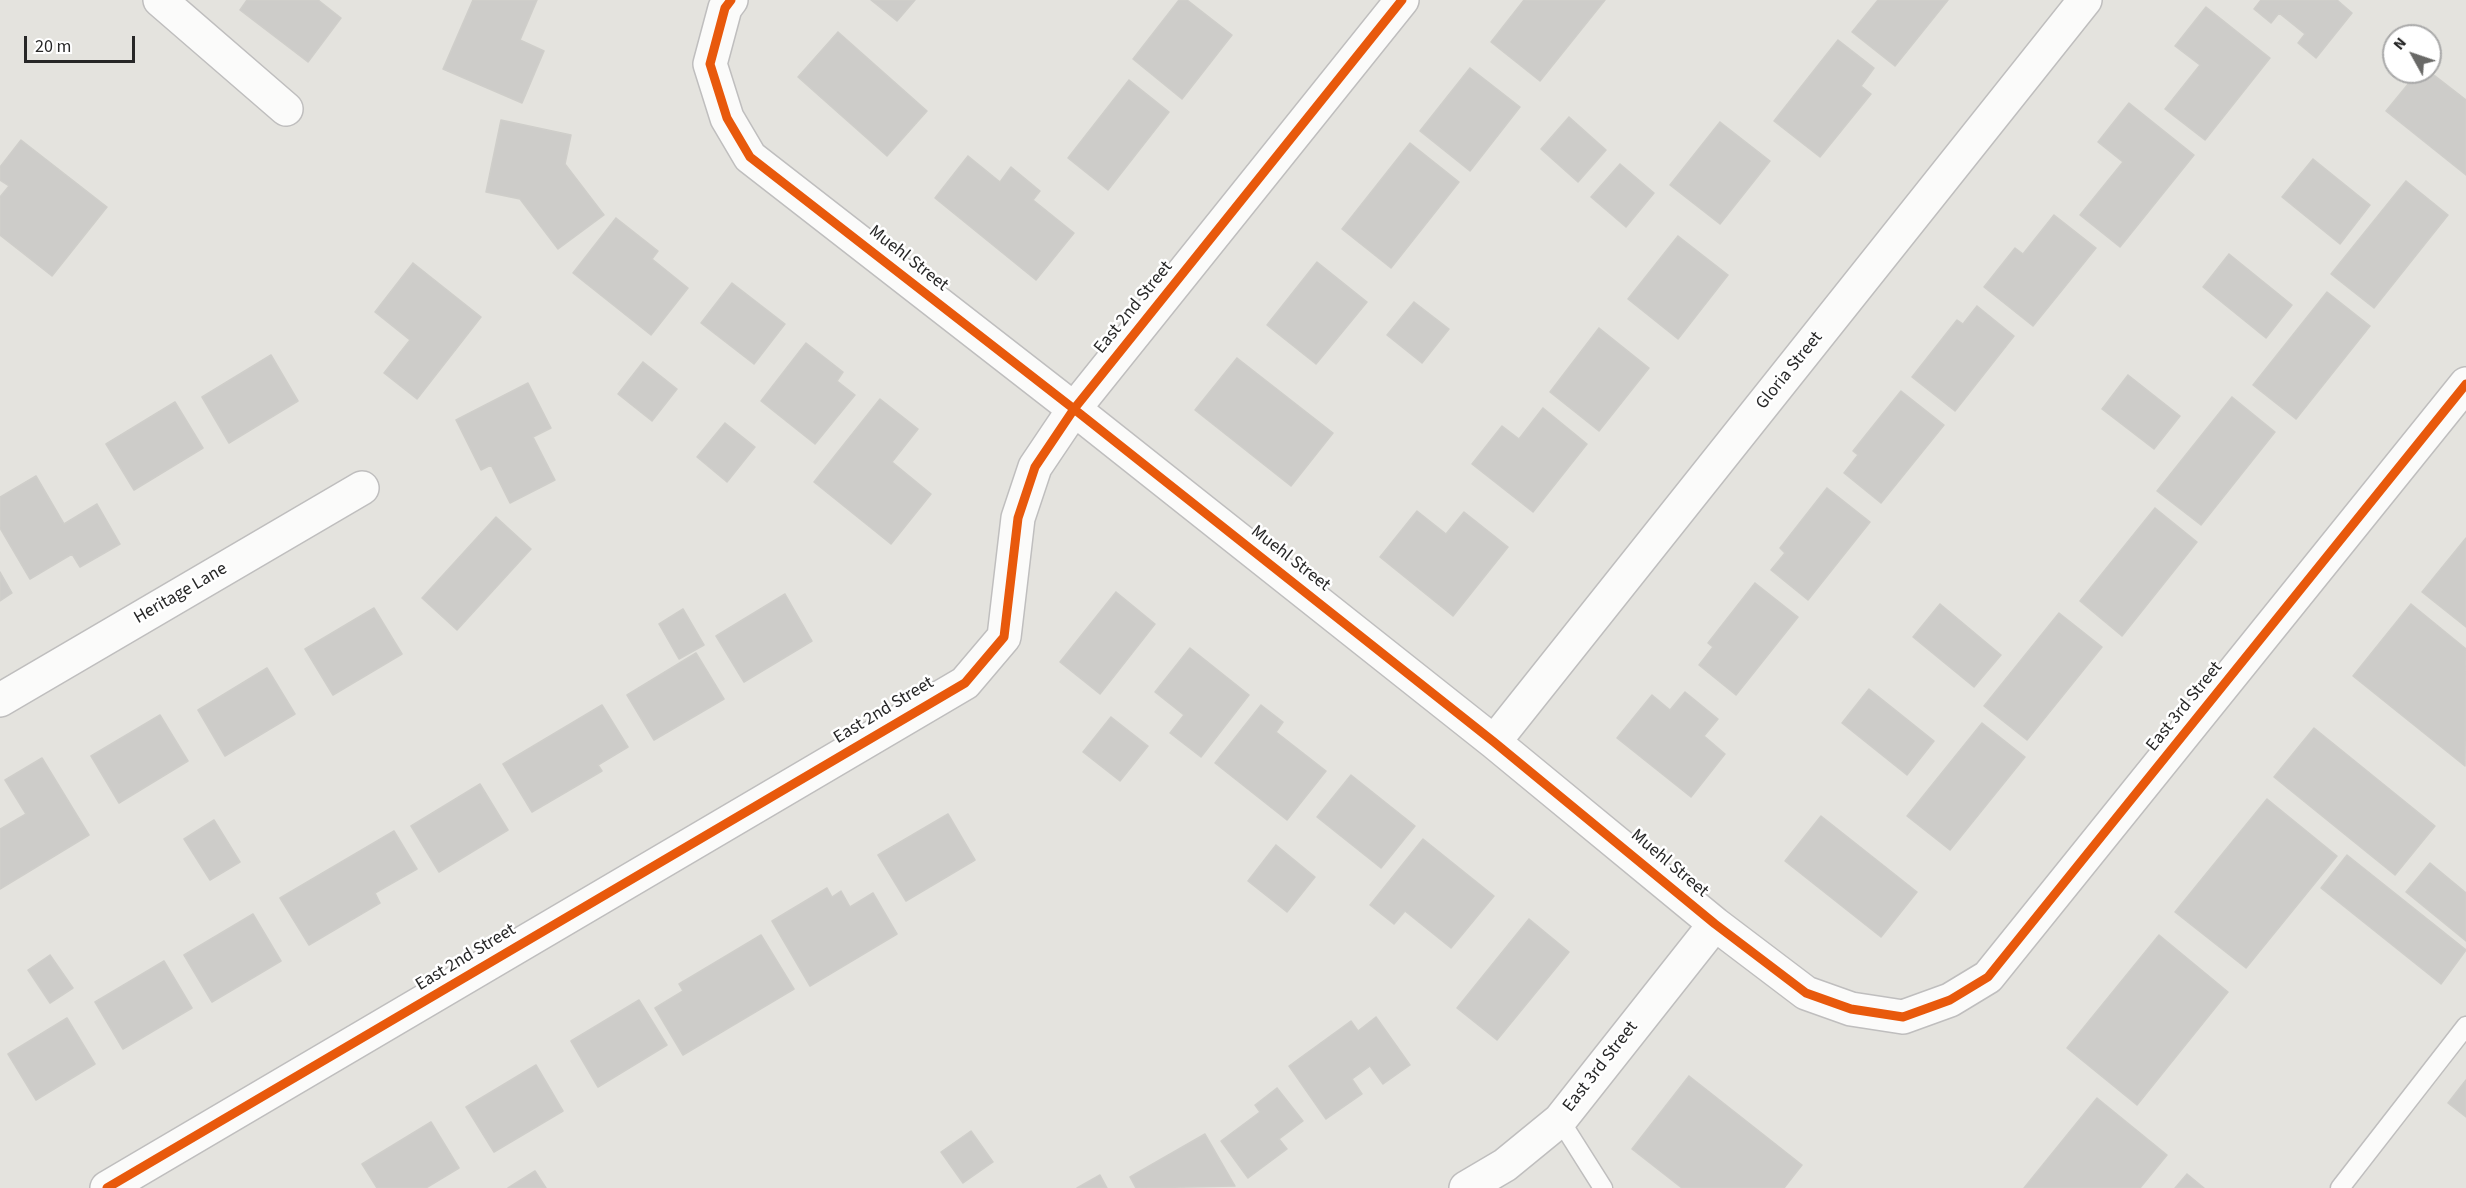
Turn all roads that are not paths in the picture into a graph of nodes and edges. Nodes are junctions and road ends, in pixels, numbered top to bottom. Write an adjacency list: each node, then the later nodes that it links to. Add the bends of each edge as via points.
1 (160, 0): 5 (street)
2 (732, 0): 7 (street, Muehl Street, via 725,8 710,64 727,118 750,157)
3 (1402, 0): 7 (street, East 2nd Street)
4 (2085, 0): 10 (street, Gloria Street)
5 (286, 109)
6 (2466, 384): 12 (street, East 3rd Street, via 1988,977 1950,1000)
7 (1074, 409): 10 (street, Muehl Street); 15 (street, East 2nd Street, via 1035,467 1018,518 1004,637 965,683)
8 (362, 488): 9 (street, Heritage Lane)
9 (0, 700)
10 (1494, 741): 11 (street, Muehl Street)
11 (1715, 924): 12 (street, Muehl Street, via 1806,993 1851,1009); 14 (street, East 3rd Street)
12 (1903, 1017)
13 (2466, 1026): 18 (lane)
14 (1560, 1120): 16 (street, East 3rd Street, via 1506,1165); 17 (lane)
15 (107, 1188)
16 (1466, 1188)
17 (1603, 1188)
18 (2340, 1188)

